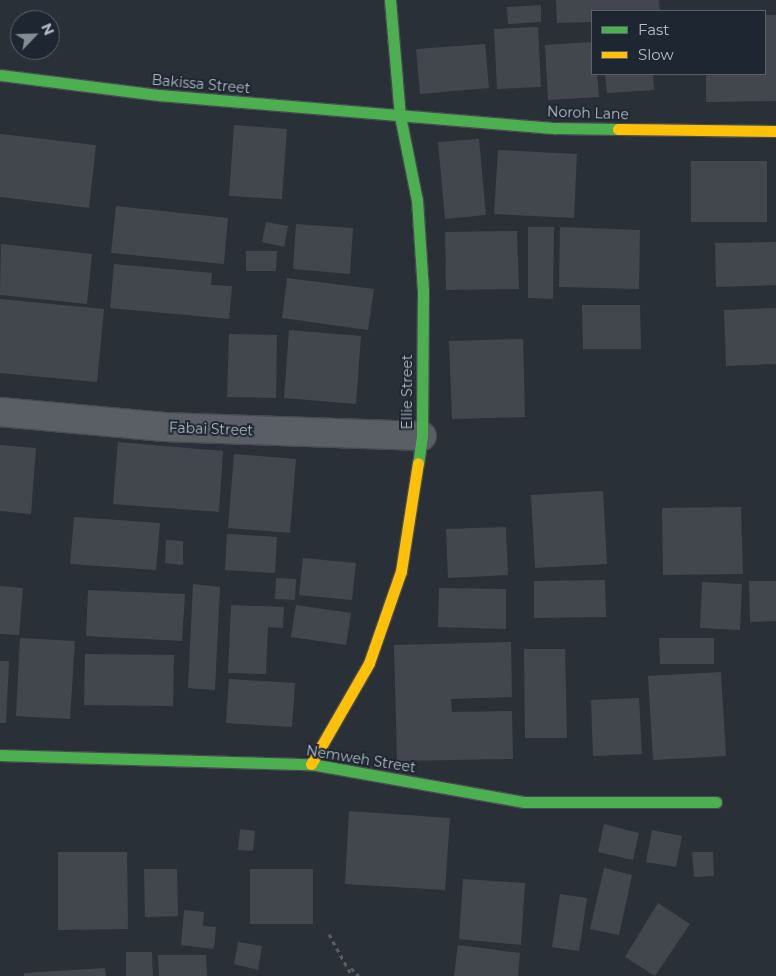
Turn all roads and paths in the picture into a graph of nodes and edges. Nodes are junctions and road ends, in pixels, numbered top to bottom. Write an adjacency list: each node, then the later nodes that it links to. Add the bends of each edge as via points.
1 (390, 0): 3 (street, Ellie Street)
2 (0, 75): 3 (street, Bakissa Street, via 159,95)
3 (400, 116): 4 (street, Noroh Lane, via 556,128); 6 (street, Ellie Street, via 417,200 423,291)
4 (776, 130)
5 (0, 412): 6 (street, Fabai Street, via 164,427)
6 (422, 436): 8 (street, Ellie Street, via 401,571 368,663)
7 (0, 755): 8 (street, Nemweh Street)
8 (312, 764): 9 (street, Nemweh Street, via 525,802)
9 (716, 802)
10 (328, 934): 11 (path)
11 (350, 968): 12 (path); 13 (path)
12 (352, 976)
13 (359, 976)

